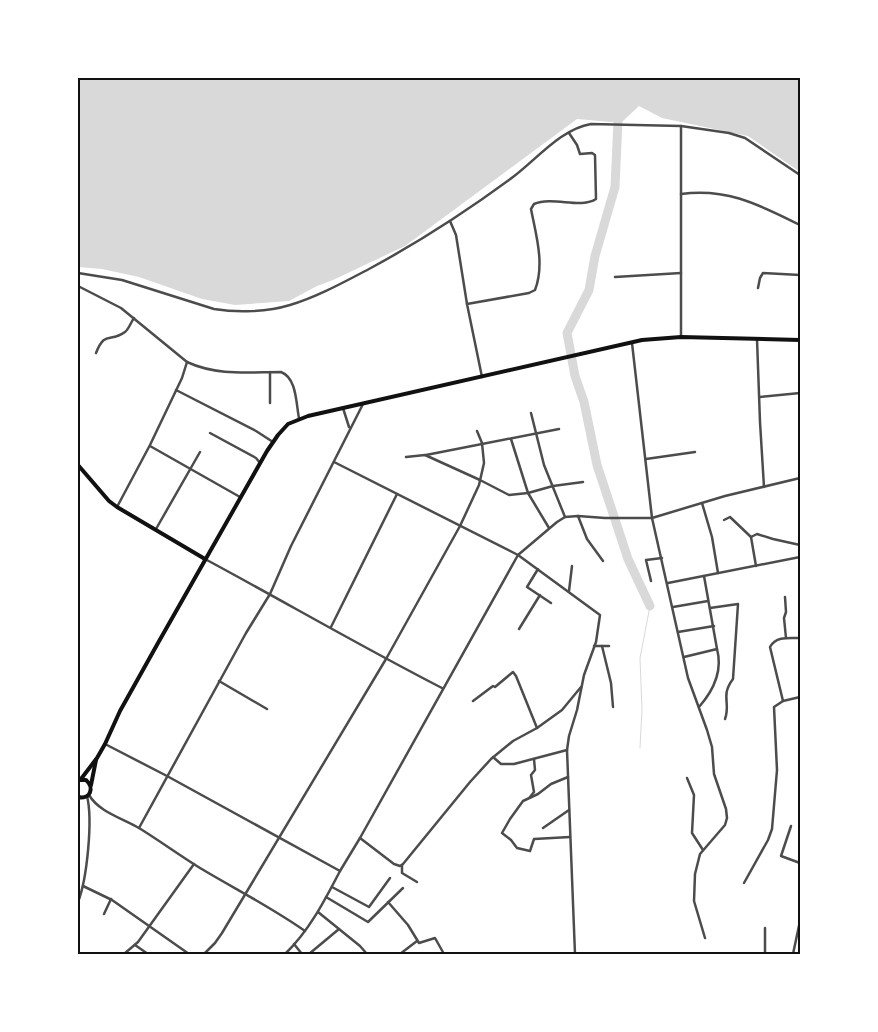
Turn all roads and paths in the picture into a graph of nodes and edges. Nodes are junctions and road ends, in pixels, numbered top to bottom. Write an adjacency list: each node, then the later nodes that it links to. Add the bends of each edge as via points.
1 (681, 126): 2 (street, via 602,123 583,125); 3 (street, via 745,138); 4 (street)
2 (569, 133): 5 (street, via 516,176); 13 (street, via 580,154 595,155 596,199 588,202 549,200 534,204 531,209 540,264 535,290)
3 (800, 175)
4 (681, 194): 6 (street, via 733,196); 8 (street)
5 (450, 222): 7 (street, via 349,280 299,302 279,307 214,309 122,280); 13 (street, via 456,235)
6 (800, 225)
7 (78, 273)
8 (681, 273): 10 (street); 15 (street)
9 (800, 276): 12 (street, via 763,273)
10 (615, 277)
11 (78, 286): 14 (street)
12 (758, 288)
13 (467, 304): 22 (street)
14 (134, 318): 19 (street, via 127,331 103,340); 20 (street)
15 (681, 337): 16 (highway); 18 (highway)
16 (757, 339): 17 (highway); 25 (street)
17 (800, 340)
18 (632, 343): 22 (highway); 44 (street)
19 (96, 353)
20 (187, 362): 21 (street, via 211,371); 23 (street)
21 (270, 372): 26 (street); 30 (street, via 281,372 290,378)
22 (482, 377): 27 (highway)
23 (176, 390): 37 (street); 39 (street)
24 (800, 393): 25 (street)
25 (760, 397): 53 (street)
26 (270, 403)
27 (363, 404): 28 (highway); 31 (street)
28 (342, 408): 30 (highway); 31 (street)
29 (531, 413): 35 (street)
30 (299, 418): 37 (highway, via 283,429)
31 (349, 428): 45 (street)
32 (559, 429): 35 (street)
33 (477, 431): 38 (street)
34 (210, 433): 46 (street)
35 (536, 434): 36 (street); 52 (street)
36 (510, 438): 38 (street); 54 (street)
37 (273, 442): 46 (highway)
38 (482, 443): 42 (street); 50 (street, via 484,463)
39 (150, 446): 48 (street); 58 (street)
40 (200, 452): 48 (street)
41 (696, 452): 44 (street)
42 (424, 455): 43 (street); 50 (street)
43 (406, 457)
44 (646, 460): 61 (street)
45 (334, 462): 55 (street); 81 (street)
46 (260, 463): 56 (highway)
47 (78, 465): 58 (highway)
48 (191, 469): 56 (street); 65 (street)
49 (800, 478): 53 (street)
50 (480, 480): 54 (street, via 510,495); 63 (street)
51 (583, 482): 52 (street)
52 (553, 486): 54 (street); 60 (street)
53 (764, 487): 57 (street)
54 (528, 493): 64 (street)
55 (397, 494): 63 (street); 89 (street)
56 (240, 497): 71 (highway)
57 (702, 503): 61 (street); 76 (street)
58 (117, 507): 65 (highway)
59 (578, 516): 60 (street); 61 (street); 72 (street, via 587,539)
60 (565, 517): 64 (street)
61 (652, 518): 69 (street)
62 (724, 520): 66 (street, via 730,516)
63 (460, 526): 68 (street); 99 (street)
64 (549, 528): 68 (street)
65 (155, 530): 71 (highway)
66 (752, 537): 67 (street, via 757,534); 74 (street)
67 (800, 545)
68 (518, 555): 75 (street); 102 (street)
69 (662, 558): 78 (street, via 646,560); 79 (street)
70 (800, 558): 74 (street)
71 (205, 559): 81 (street); 111 (highway)
72 (603, 561)
73 (572, 566): 80 (street)
74 (756, 566): 76 (street)
75 (538, 569): 80 (street); 82 (street, via 527,587)
76 (718, 573): 77 (street)
77 (704, 576): 79 (street); 84 (street)
78 (651, 581)
79 (668, 583): 86 (street)
80 (569, 591): 94 (street, via 600,615)
81 (270, 594): 89 (street); 100 (street)
82 (540, 595): 85 (street); 90 (street)
83 (786, 597): 92 (street)
84 (708, 601): 86 (street); 87 (street)
85 (551, 603)
86 (674, 607): 91 (street)
87 (710, 608): 88 (street); 109 (street, via 738,604 733,679 727,688 728,712)
88 (714, 626): 91 (street); 97 (street)
89 (331, 627): 99 (street)
90 (519, 629)
91 (678, 632): 98 (street)
92 (786, 638): 93 (street); 105 (street, via 773,642 770,647)
93 (800, 638)
94 (594, 646): 95 (street); 101 (street)
95 (602, 646): 96 (street); 106 (street)
96 (609, 646)
97 (717, 649): 98 (street); 107 (street, via 719,672)
98 (684, 657): 107 (street)
99 (386, 659): 102 (street); 130 (street)
100 (219, 681): 108 (street); 116 (street)
101 (581, 687): 110 (street, via 562,710); 112 (street)
102 (442, 688): 131 (street)
103 (800, 697): 105 (street)
104 (473, 700): 110 (street, via 513,672)
105 (783, 701): 139 (street, via 773,712 777,770 772,829)
106 (613, 707)
107 (699, 707): 132 (street, via 712,747 714,774 727,818)
108 (267, 709)
109 (725, 719)
110 (537, 728): 113 (street)
111 (105, 744): 114 (highway); 116 (street)
112 (567, 750): 115 (street); 117 (street)
113 (493, 757): 115 (street, via 506,765); 135 (street)
114 (97, 758): 119 (highway); 120 (highway)
115 (534, 759): 123 (street, via 535,770 531,775 534,792)
116 (167, 776): 127 (street); 130 (street)
117 (568, 777): 123 (street); 125 (street)
118 (687, 778): 132 (street, via 694,795 692,833)
119 (78, 779): 120 (highway, via 88,781)
120 (91, 786): 121 (highway)
121 (88, 795): 122 (highway); 127 (street, via 97,806); 140 (street)
122 (80, 797): 124 (highway)
123 (530, 798): 129 (street, via 518,807 502,833 517,848 530,851 534,839)
124 (78, 802)
125 (569, 810): 128 (street); 129 (street)
126 (791, 826): 133 (street, via 781,856)
127 (138, 828): 134 (street)
128 (542, 828)
129 (570, 837): 169 (street)
130 (280, 838): 136 (street); 143 (street)
131 (360, 838): 135 (street, via 394,864); 136 (street)
132 (704, 850): 155 (street, via 698,860 694,901)
133 (800, 863)
134 (194, 864): 143 (street); 151 (street)
135 (402, 865): 138 (street, via 402,872)
136 (340, 870): 141 (street)
137 (390, 878): 141 (street, via 369,906)
138 (417, 882)
139 (744, 883)
140 (83, 886): 145 (street); 146 (street)
141 (332, 887): 144 (street)
142 (403, 888): 147 (street)
143 (244, 894): 154 (street); 162 (street, via 222,933)
144 (326, 897): 147 (street, via 367,922); 148 (street)
145 (111, 900): 149 (street); 151 (street)
146 (78, 902)
147 (388, 902): 156 (street)
148 (318, 912): 153 (street); 154 (street)
149 (104, 914)
150 (800, 921): 171 (street)
151 (149, 926): 158 (street); 161 (street)
152 (765, 928): 170 (street, via 765,953)
153 (339, 929): 165 (street); 166 (street)
154 (305, 931): 157 (street)
155 (705, 938)
156 (417, 941): 167 (street); 168 (street, via 421,943 435,938)
157 (294, 944): 163 (street); 164 (street)
158 (135, 945): 159 (street); 160 (street)
159 (124, 954)
160 (148, 954)
161 (189, 954)
162 (204, 954)
163 (285, 954)
164 (302, 954)
165 (309, 954)
166 (367, 954)
167 (400, 954)
168 (444, 954)
169 (576, 954)
170 (775, 954)
171 (793, 954)

